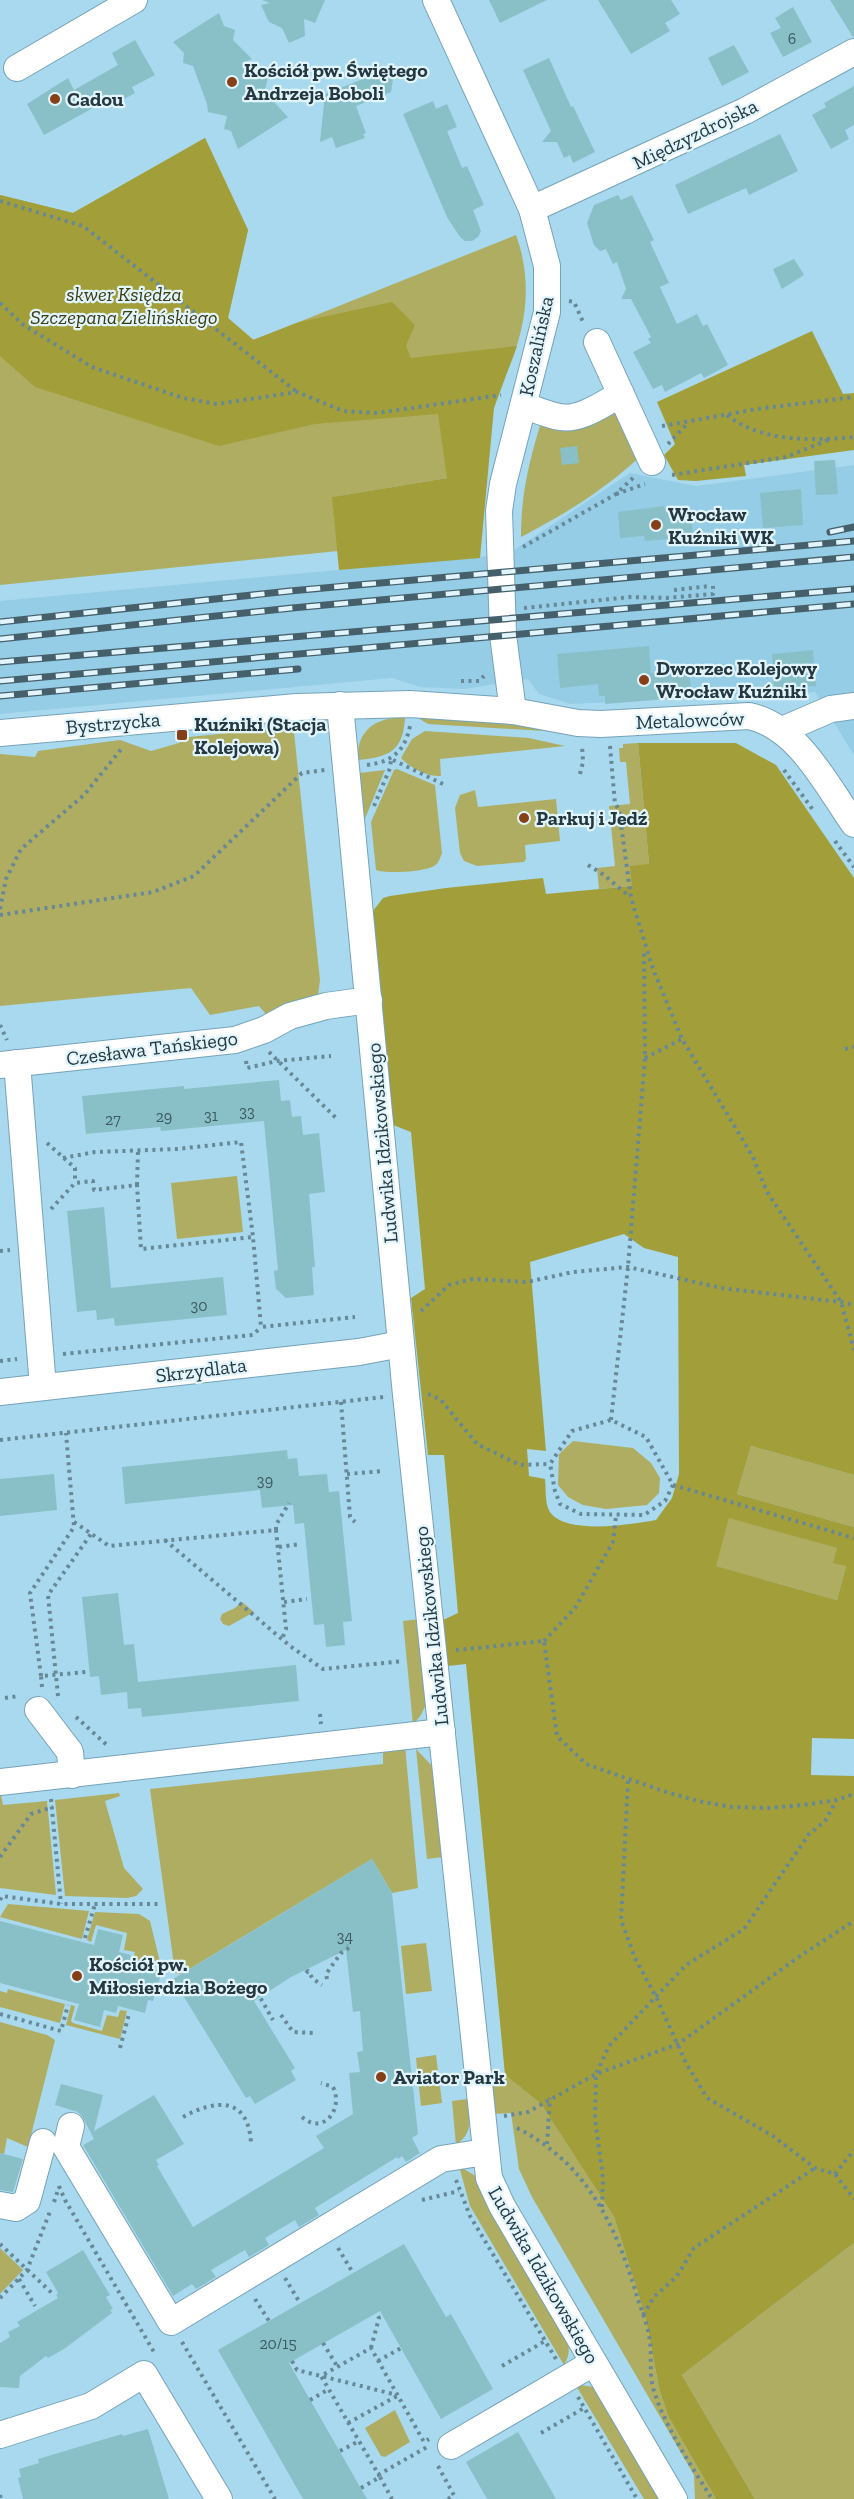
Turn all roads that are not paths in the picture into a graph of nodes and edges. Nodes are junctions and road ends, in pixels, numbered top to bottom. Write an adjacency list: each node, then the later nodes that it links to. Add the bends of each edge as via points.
1 (134, 0): 4 (street)
2 (436, 0): 5 (street, Koszalińska)
3 (851, 59): 5 (street, Międzyzdrojska)
4 (17, 68)
5 (532, 209): 8 (street, Koszalińska, via 547,266 548,289 547,312)
6 (597, 342): 7 (street)
7 (621, 394): 8 (street, via 585,412 562,418); 9 (street)
8 (525, 401): 12 (street, Koszalińska, via 499,511 504,649)
9 (656, 473)
10 (340, 705): 12 (street, Bystrzycka, via 410,704); 14 (street, Bystrzycka); 16 (street, Ludwika Idzikowskiego)
11 (854, 706): 13 (street, via 831,709)
12 (513, 711): 13 (street, Metalowców, via 601,724 740,716 763,720)
13 (782, 730): 15 (street, Metalowców, via 806,755)
14 (0, 733)
15 (848, 825)
16 (369, 1000): 17 (street, Czesława Tańskiego, via 290,1016 247,1036); 18 (street, Ludwika Idzikowskiego)
17 (8, 1064): 19 (street, via 22,1128)
18 (401, 1344): 19 (street, Skrzydlata); 22 (street, Ludwika Idzikowskiego)
19 (43, 1387): 20 (street, Skrzydlata)
20 (0, 1392)
21 (48, 1706): 23 (street, via 70,1752)
22 (442, 1732): 23 (street); 27 (street, Ludwika Idzikowskiego)
23 (60, 1776): 24 (street)
24 (0, 1782)
25 (71, 2126): 27 (street, via 66,2147 171,2322 441,2159)
26 (43, 2142): 28 (street, via 27,2201 16,2208)
27 (485, 2152): 29 (street, Ludwika Idzikowskiego, via 489,2178 502,2206)
28 (0, 2205)
29 (593, 2363): 31 (street); 33 (street, Ludwika Idzikowskiego)
30 (0, 2435): 32 (street, via 91,2406 149,2363)
31 (438, 2443)
32 (219, 2499)
33 (674, 2499)

